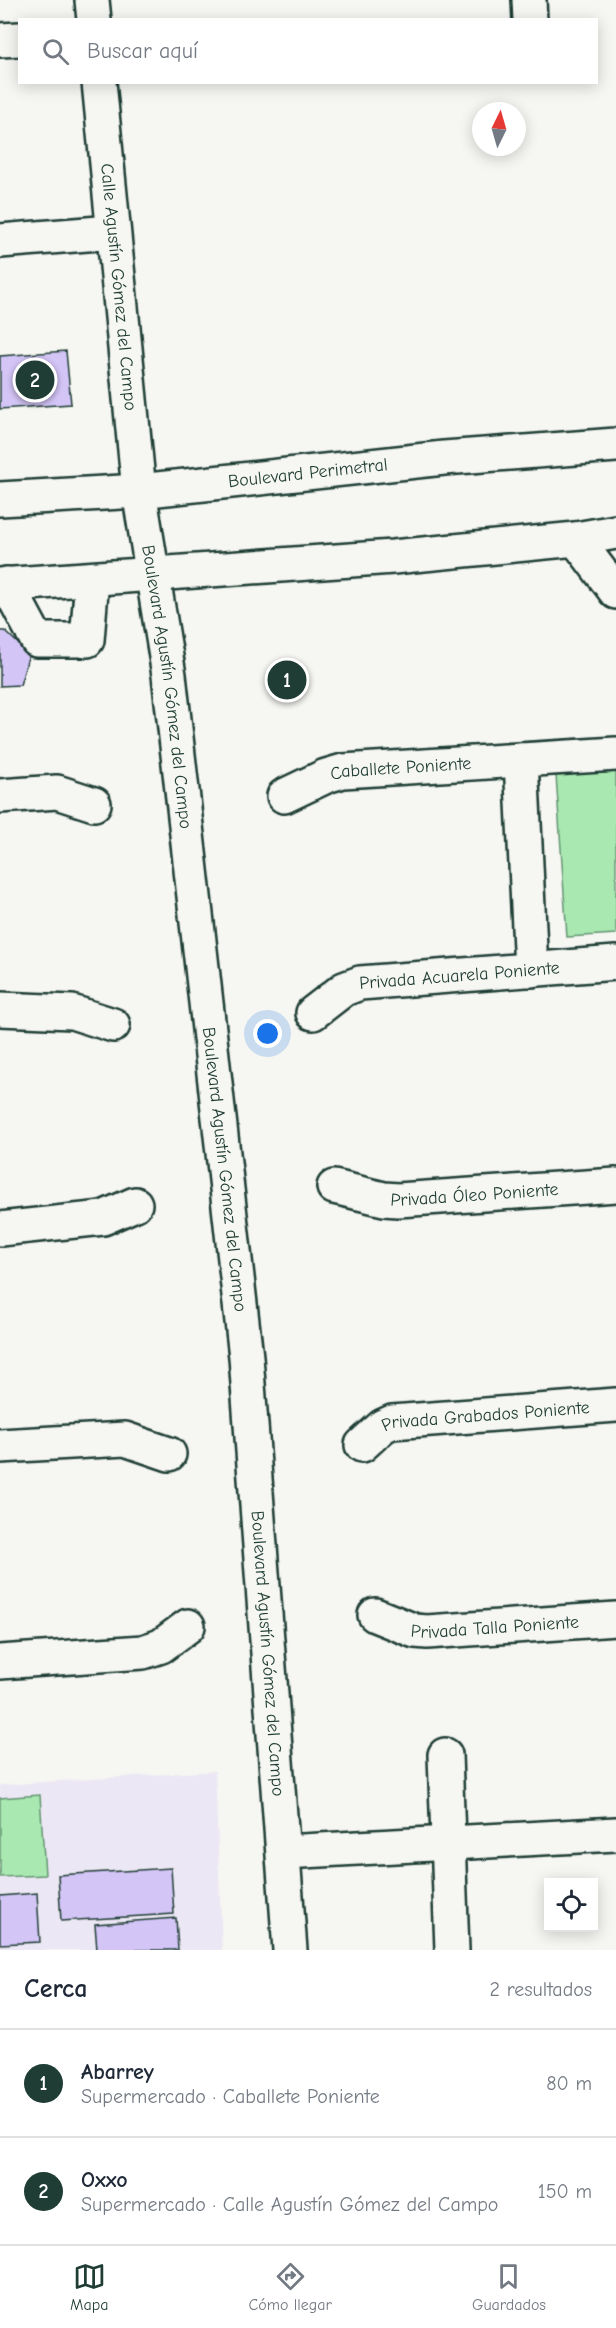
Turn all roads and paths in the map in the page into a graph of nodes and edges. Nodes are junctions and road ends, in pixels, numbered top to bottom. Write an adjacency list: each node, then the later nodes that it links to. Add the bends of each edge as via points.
1 (92, 0): 3 (street)
2 (529, 0): 4 (street)
3 (94, 18)
4 (530, 18)
5 (18, 39): 6 (street)
6 (0, 40)
7 (99, 84): 8 (street, Calle Agustín Gómez del Campo)
8 (112, 232): 9 (street); 11 (street, Calle Agustín Gómez del Campo)
9 (0, 241)
10 (616, 445): 11 (street, Boulevard Perimetral, via 444,458)
11 (139, 491): 12 (street, Boulevard Perimetral); 15 (street, Boulevard Agustín Gómez del Campo)
12 (0, 499)
13 (616, 532): 14 (street)
14 (576, 538): 15 (street, via 393,557); 18 (street)
15 (152, 575): 16 (street); 44 (street, Boulevard Agustín Gómez del Campo, via 169,675 246,1357)
16 (92, 579): 17 (street); 17 (street, via 87,640 37,640)
17 (3, 585)
18 (616, 592)
19 (616, 754): 20 (street, Caballete Poniente)
20 (521, 760): 22 (street, Caballete Poniente, via 343,771); 25 (street)
21 (0, 796): 23 (street, via 57,792)
22 (284, 796)
23 (94, 804)
24 (616, 963): 25 (street, Privada Acuarela Poniente)
25 (531, 970): 27 (street, Privada Acuarela Poniente, via 360,983 344,988)
26 (0, 1010): 28 (street, via 72,1011)
27 (313, 1013)
28 (113, 1025)
29 (616, 1185): 30 (street, Privada Óleo Poniente, via 398,1200)
30 (334, 1187)
31 (135, 1204): 32 (street, via 103,1218)
32 (0, 1229)
33 (616, 1405): 34 (street, Privada Grabados Poniente, via 392,1422)
34 (363, 1445)
35 (0, 1446): 36 (street, via 125,1439)
36 (169, 1455)
37 (375, 1615): 38 (street, Privada Talla Poniente, via 428,1632)
38 (616, 1619)
39 (188, 1626): 40 (street, via 161,1646 143,1652)
40 (0, 1662)
41 (446, 1755): 43 (street)
42 (616, 1834): 43 (street)
43 (450, 1844): 44 (street); 46 (street)
44 (284, 1852): 45 (street)
45 (290, 1950)
46 (452, 1950)

